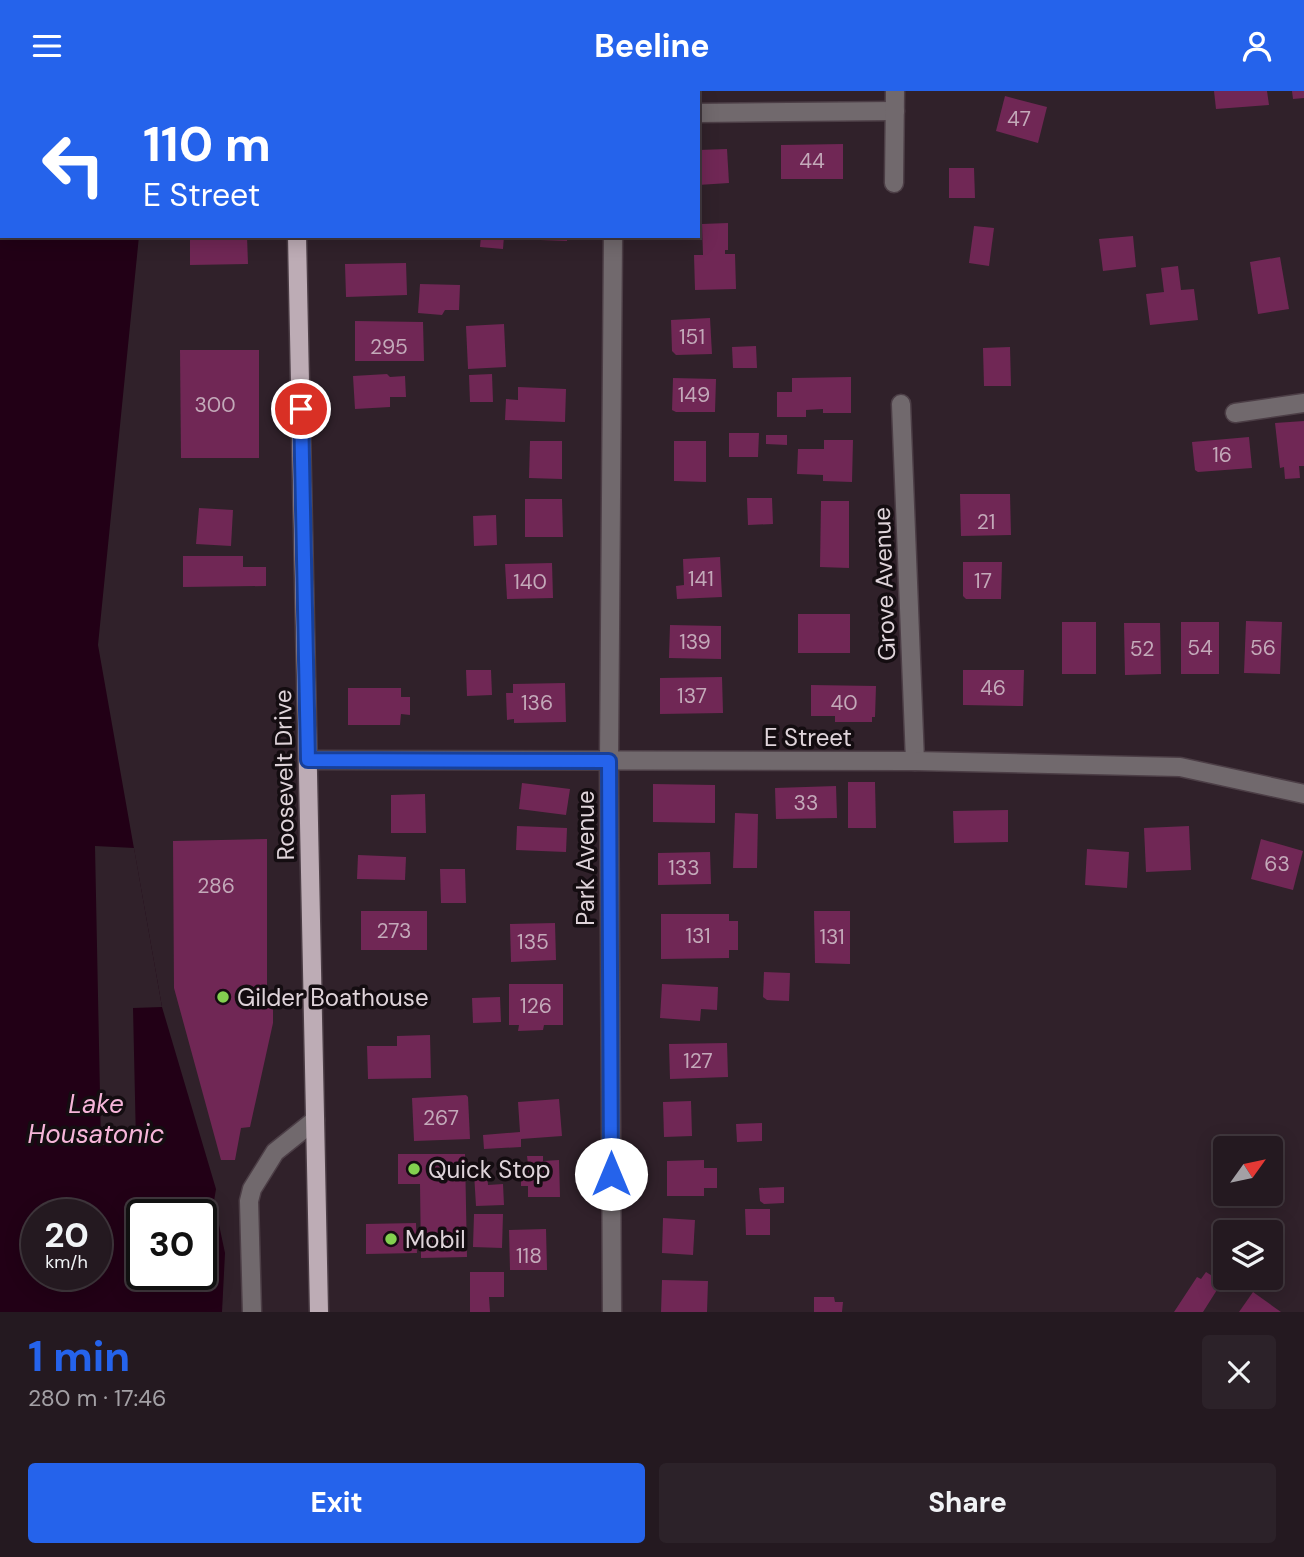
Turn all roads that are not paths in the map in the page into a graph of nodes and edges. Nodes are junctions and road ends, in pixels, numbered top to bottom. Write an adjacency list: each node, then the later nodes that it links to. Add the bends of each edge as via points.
1 (895, 91): 2 (street)
2 (895, 111): 3 (street); 4 (street)
3 (700, 113)
4 (894, 183)
5 (297, 238): 10 (main road, Roosevelt Drive)
6 (613, 238): 11 (street, Park Avenue)
7 (1304, 403): 9 (street)
8 (901, 404): 12 (street, Grove Avenue)
9 (1235, 413)
10 (308, 760): 11 (street, E Street); 14 (main road, Roosevelt Drive)
11 (609, 761): 12 (street, E Street); 17 (street, Park Avenue)
12 (915, 761): 13 (street, E Street, via 1180,768)
13 (1304, 795)
14 (315, 1120): 15 (street, via 275,1152 252,1189); 16 (main road, Roosevelt Drive)
15 (252, 1312)
16 (319, 1312)
17 (612, 1312)

